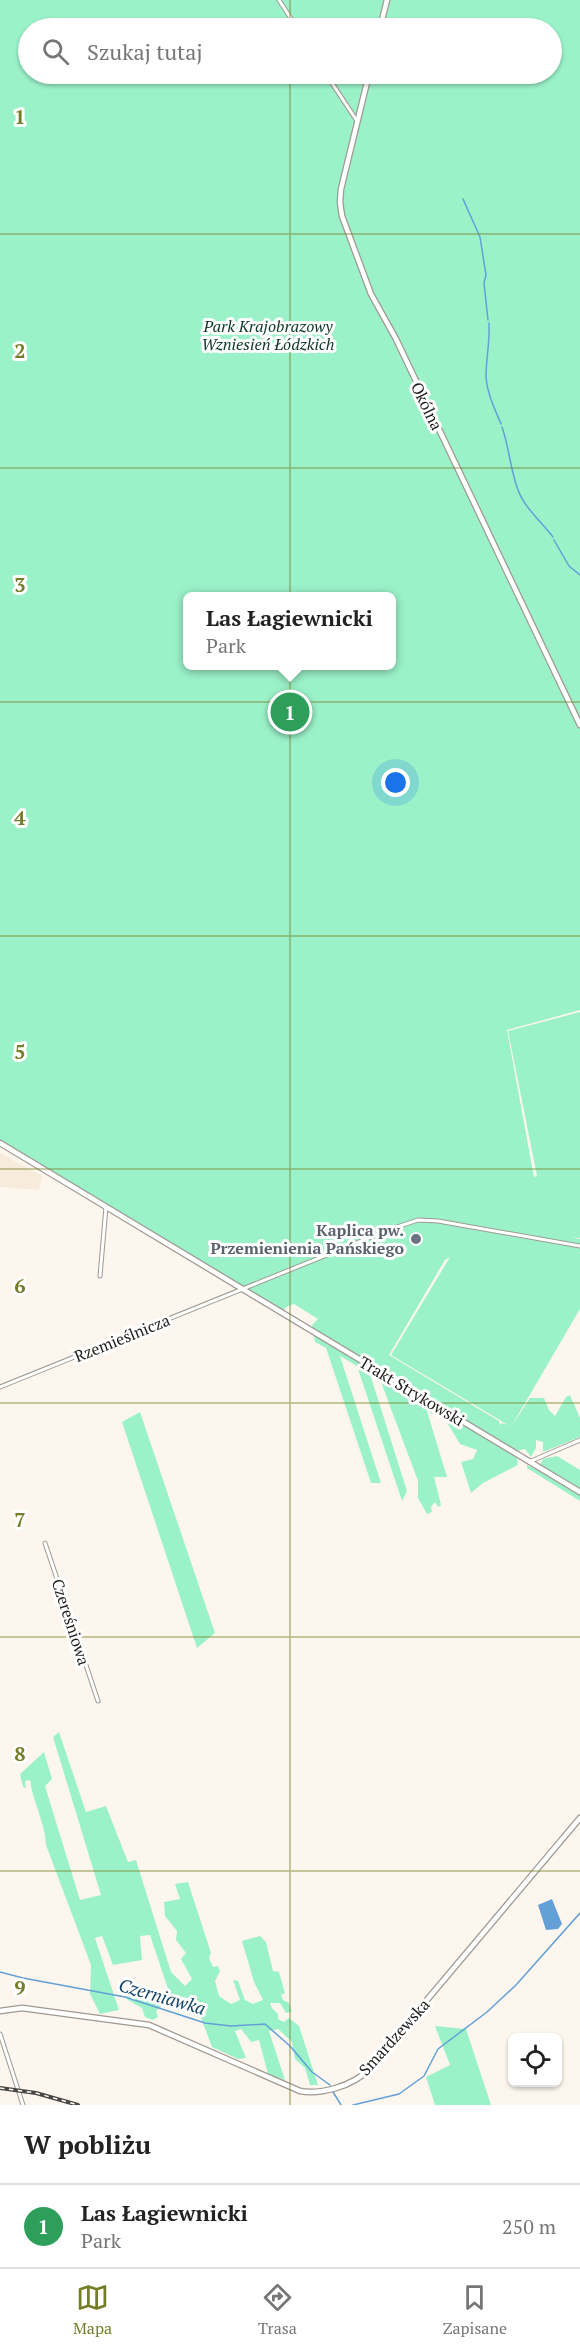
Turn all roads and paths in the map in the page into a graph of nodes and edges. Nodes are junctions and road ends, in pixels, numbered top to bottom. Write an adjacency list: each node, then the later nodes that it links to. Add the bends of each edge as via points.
1 (279, 0): 3 (street)
2 (387, 0): 4 (street)
3 (291, 18)
4 (382, 18)
5 (332, 84): 7 (street)
6 (366, 84): 7 (street, Okólna)
7 (357, 122): 8 (street, Okólna, via 340,199 349,235 375,303 396,339)
8 (580, 725)
9 (0, 1143): 10 (street, Trakt Strykowski)
10 (106, 1207): 12 (street); 13 (street, Trakt Strykowski)
11 (580, 1246): 13 (street, Rzemieślnicza, via 418,1220)
12 (100, 1276)
13 (243, 1290): 14 (street, Rzemieślnicza); 16 (street, Trakt Strykowski)
14 (0, 1387)
15 (580, 1440): 16 (street)
16 (529, 1462): 17 (street, Trakt Strykowski)
17 (580, 1492)
18 (45, 1543): 19 (street, Czereśniowa)
19 (98, 1701)
20 (580, 1818): 21 (street, Smardzewska, via 368,2070 346,2083 319,2091 300,2091 149,2025 22,2008)
21 (0, 2011)
22 (0, 2034): 23 (street)
23 (23, 2105)

